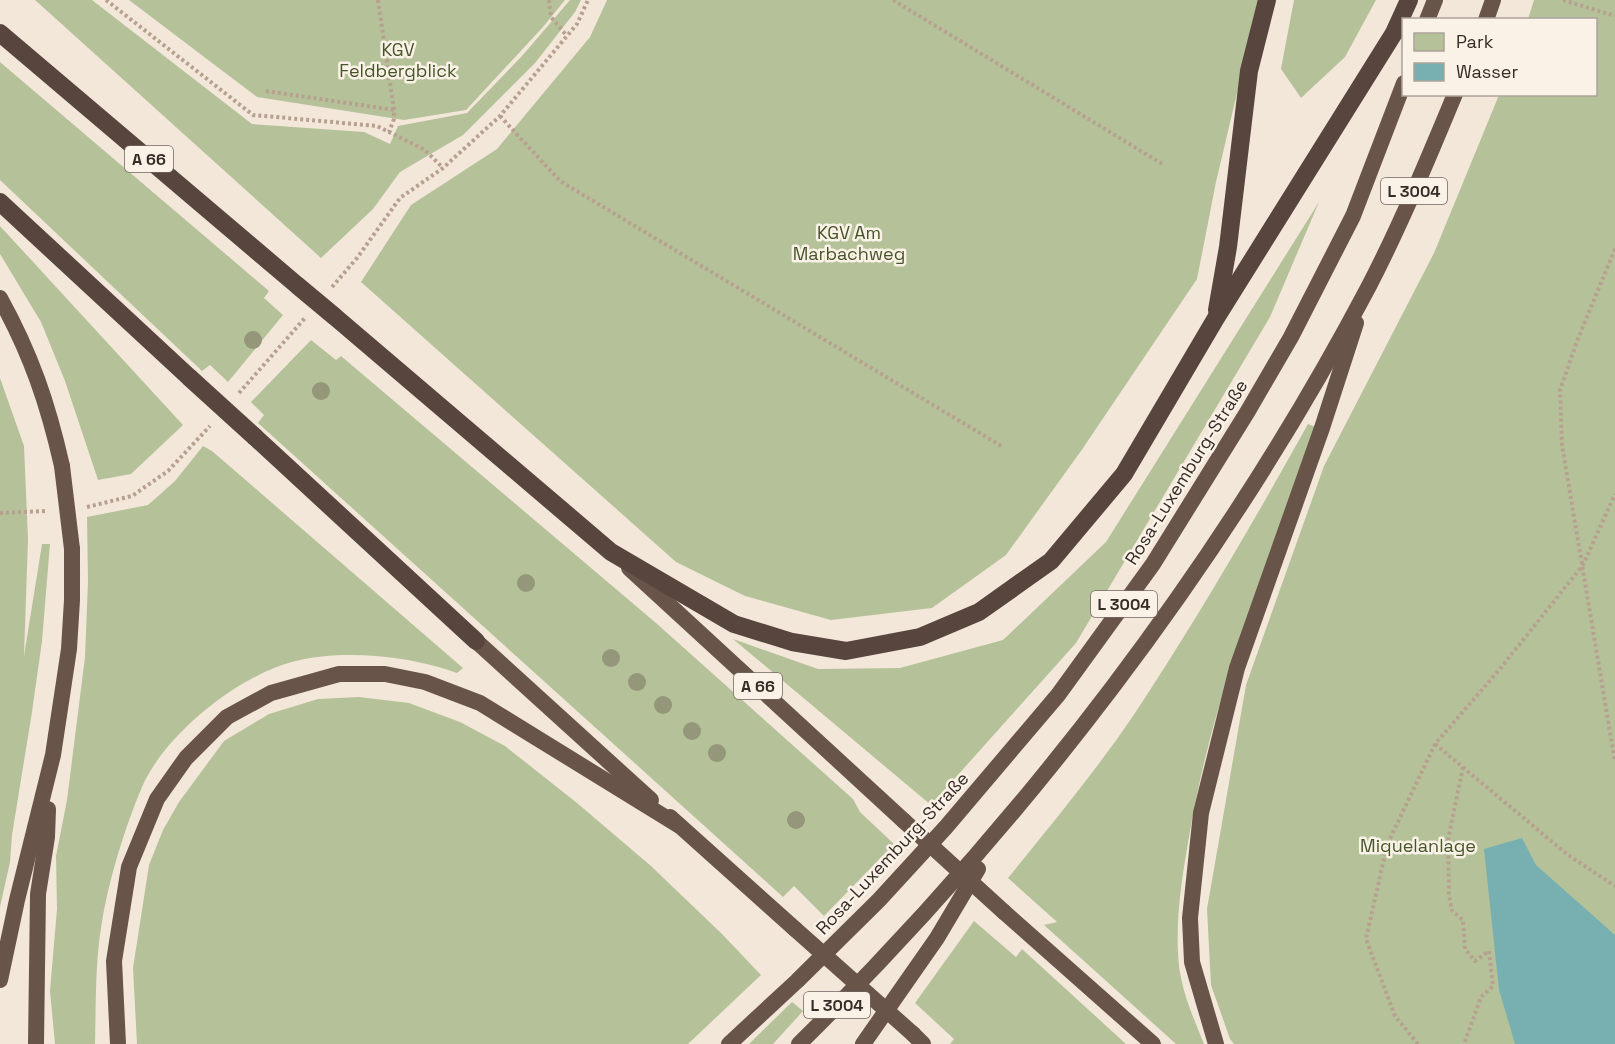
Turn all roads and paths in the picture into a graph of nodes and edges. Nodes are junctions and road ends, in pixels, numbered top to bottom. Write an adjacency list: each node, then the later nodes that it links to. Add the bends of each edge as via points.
1 (106, 0): 21 (path, via 253,115 377,126)
2 (378, 0): 19 (path)
3 (549, 0): 15 (path, via 551,17)
4 (588, 0): 15 (path)
5 (893, 0): 22 (path)
6 (1267, 0): 30 (highway, via 1250,71)
7 (1409, 0): 30 (highway, via 1394,33)
8 (1435, 0): 12 (highway)
9 (1493, 0): 13 (highway)
10 (1563, 0): 11 (path)
11 (1615, 16)
12 (1428, 18)
13 (1487, 18)
14 (0, 33): 38 (highway, A 66, bridge)
15 (567, 36): 20 (path)
16 (1402, 88): 52 (highway, Rosa-Luxemburg-Straße / L 3004, via 1353,216 1291,337 1154,564 1058,695 961,810 879,900)
17 (266, 92): 19 (path)
18 (1454, 96): 26 (highway, L 3004)
19 (394, 110): 21 (path)
20 (500, 116): 23 (path); 33 (path, via 560,181)
21 (388, 132): 23 (path, via 425,150)
22 (1164, 165)
23 (442, 168): 27 (path, via 400,198)
24 (0, 202): 40 (highway, bridge)
25 (1615, 249): 39 (path, via 1560,390 1562,444)
26 (1369, 286): 46 (highway, L 3004, via 1298,412 1197,569 1105,696); 56 (highway, via 1237,668 1201,813 1190,918 1192,962)
27 (326, 294)
28 (0, 298): 44 (highway, bridge, via 48,407 62,465 72,549 69,649)
29 (310, 312): 31 (path)
30 (1216, 318): 38 (highway, via 1124,474 1051,561 980,612 921,637 846,651 792,642 734,624)
31 (233, 400)
32 (218, 417): 35 (path, via 168,471 132,496)
33 (1003, 447)
34 (1615, 494): 39 (path)
35 (76, 509)
36 (54, 511): 37 (path)
37 (0, 513)
38 (611, 552): 55 (highway, A 66, bridge)
39 (1583, 565): 41 (path); 42 (path)
40 (476, 641): 45 (highway)
41 (1435, 744): 43 (path); 57 (path, via 1388,845 1366,939 1395,1016)
42 (1615, 762)
43 (1464, 767): 47 (path, via 1568,855); 58 (path, via 1448,840 1449,895 1452,911 1463,920 1465,950 1475,961 1489,951 1493,986 1481,997)
44 (50, 773): 48 (highway); 50 (highway, via 39,894)
45 (678, 825): 49 (highway, bridge); 51 (highway, via 480,703 425,682 385,674 339,674 271,693 226,717 186,758 157,800 129,867 114,961)
46 (1002, 826): 53 (highway, L 3004); 54 (highway, via 937,938)
47 (1615, 886)
48 (0, 980)
49 (918, 1039)
50 (36, 1044)
51 (118, 1044)
52 (729, 1044)
53 (799, 1044)
54 (863, 1044)
55 (1153, 1044)
56 (1216, 1044)
57 (1418, 1044)
58 (1464, 1044)

